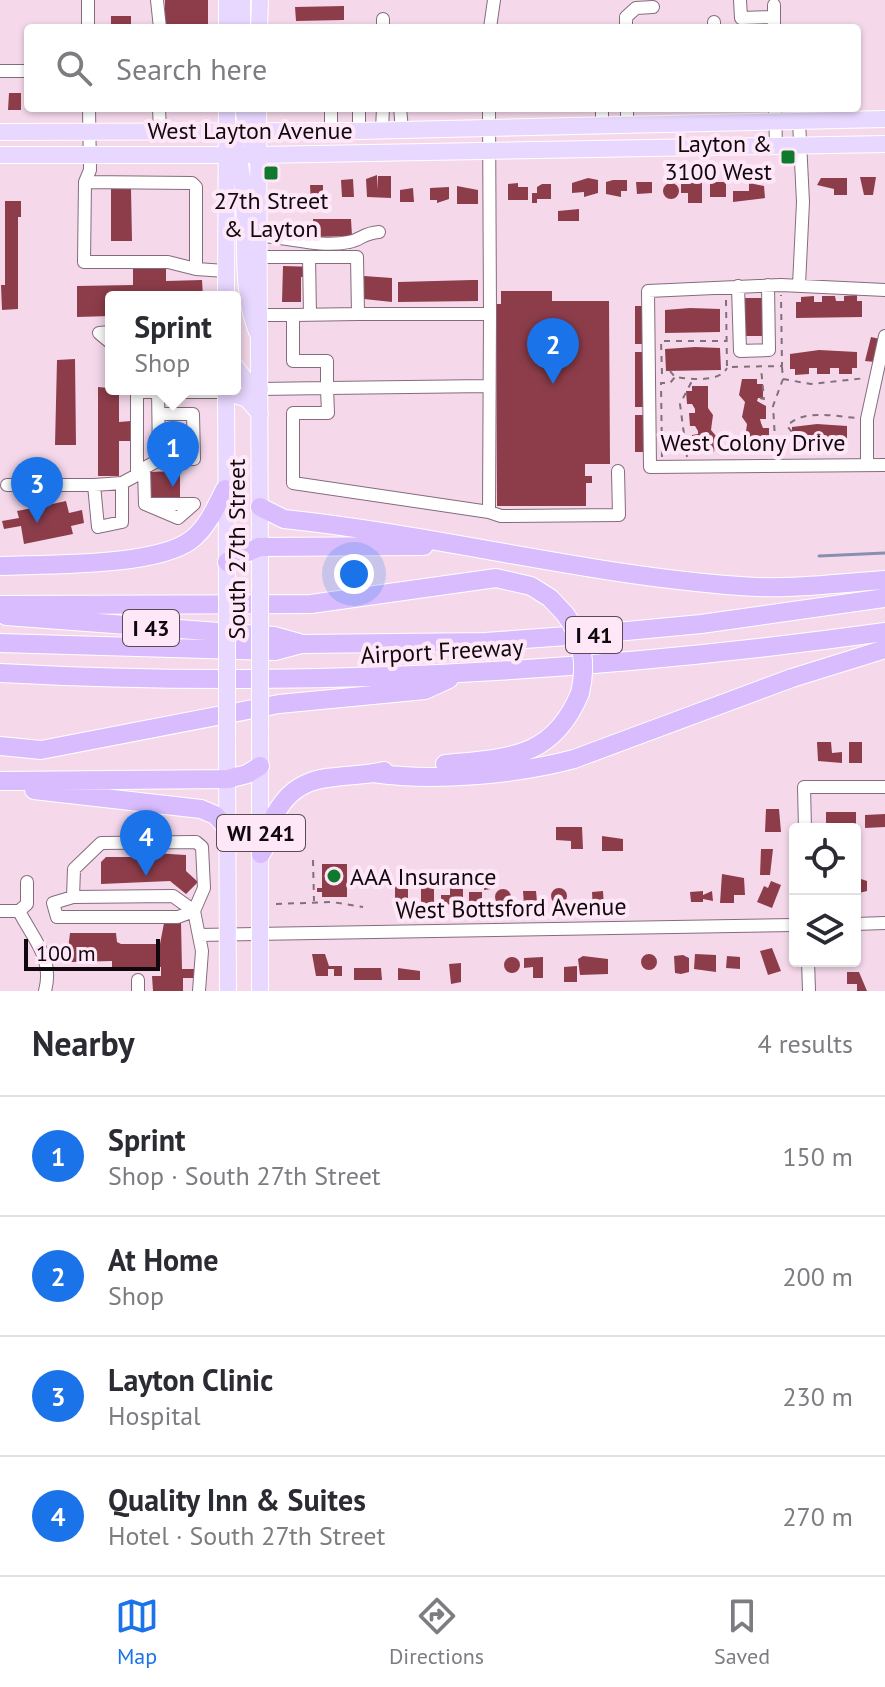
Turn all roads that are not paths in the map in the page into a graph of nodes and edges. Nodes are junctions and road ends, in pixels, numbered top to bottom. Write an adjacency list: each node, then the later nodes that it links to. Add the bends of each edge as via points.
1 (88, 0): 10 (street)
2 (227, 0): 12 (main road)
3 (242, 0): 13 (main road)
4 (260, 0): 14 (main road)
5 (494, 0): 15 (street)
6 (740, 0): 9 (street, via 741,18)
7 (157, 1): 11 (street)
8 (653, 7): 16 (street, via 636,8)
9 (774, 17)
10 (88, 24)
11 (160, 24)
12 (227, 24)
13 (242, 24)
14 (259, 24)
15 (490, 24)
16 (626, 24)
17 (0, 71): 18 (street)
18 (24, 71)
19 (89, 112): 43 (street)
20 (159, 112): 38 (street)
21 (227, 112): 39 (main road)
22 (244, 112): 44 (main road)
23 (257, 112): 44 (main road)
24 (331, 112): 40 (street)
25 (359, 112): 41 (street)
26 (383, 112): 37 (street)
27 (400, 112): 36 (street)
28 (489, 112): 35 (street)
29 (775, 114): 30 (main road, West Layton Avenue); 34 (main road, West Layton Avenue); 46 (street)
30 (701, 115): 32 (main road, West Layton Avenue)
31 (602, 116): 32 (main road, West Layton Avenue); 35 (main road, West Layton Avenue)
32 (627, 116)
33 (885, 119): 34 (main road, West Layton Avenue)
34 (799, 121): 47 (street)
35 (488, 127): 36 (main road, West Layton Avenue); 48 (street)
36 (402, 129): 37 (main road, West Layton Avenue)
37 (382, 130): 41 (main road, West Layton Avenue)
38 (160, 131): 39 (main road, West Layton Avenue); 43 (main road, West Layton Avenue)
39 (227, 131): 44 (main road, West Layton Avenue); 51 (main road)
40 (331, 131): 41 (main road, West Layton Avenue); 44 (main road, West Layton Avenue)
41 (359, 131)
42 (0, 132): 43 (main road, West Layton Avenue)
43 (89, 132): 49 (street)
44 (252, 132): 52 (main road)
45 (885, 144): 47 (main road, West Layton Avenue)
46 (776, 146): 47 (main road, West Layton Avenue); 48 (main road, West Layton Avenue)
47 (799, 146): 61 (street)
48 (488, 150): 52 (main road, West Layton Avenue); 66 (street)
49 (90, 154): 50 (main road, West Layton Avenue); 51 (main road, West Layton Avenue); 53 (street)
50 (0, 155)
51 (232, 155): 52 (main road, West Layton Avenue); 59 (main road); 71 (main road, via 243,183 248,309)
52 (258, 155): 55 (main road, South 27th Street / WI 241)
53 (85, 182): 58 (street, via 84,262 168,262); 58 (street, via 192,183)
54 (379, 232): 55 (street, via 351,242)
55 (260, 236): 56 (main road, South 27th Street / WI 241)
56 (260, 257): 57 (street); 67 (main road, South 27th Street / WI 241)
57 (309, 257): 65 (street, via 357,257); 69 (street)
58 (196, 269): 59 (street)
59 (226, 271): 64 (main road)
60 (775, 285): 61 (street); 62 (street); 62 (street, via 769,350 740,351)
61 (799, 285): 63 (street)
62 (732, 286): 83 (street, West Colony Drive, via 648,291 650,467)
63 (885, 290)
64 (226, 291)
65 (358, 314): 66 (street); 69 (street)
66 (490, 314): 73 (street)
67 (260, 315): 68 (street); 71 (main road, South 27th Street / WI 241)
68 (293, 315): 69 (street); 74 (street, via 293,361 327,361)
69 (310, 315)
70 (885, 336): 83 (street, via 867,419)
71 (260, 341): 75 (main road, South 27th Street / WI 241)
72 (241, 374): 75 (main road)
73 (489, 386): 74 (street); 92 (street)
74 (327, 388): 75 (street); 92 (street, via 328,413 293,413 293,483)
75 (260, 389): 81 (main road, South 27th Street / WI 241)
76 (137, 395): 86 (street, via 137,475)
77 (158, 395): 80 (street)
78 (226, 395): 89 (main road, South 27th Street / WI 241)
79 (238, 395): 81 (main road)
80 (159, 414): 82 (street); 82 (street, via 193,414 194,459)
81 (260, 414): 91 (main road, South 27th Street / WI 241)
82 (159, 460): 90 (street, via 144,468 145,504 178,518)
83 (867, 464): 84 (street, West Colony Drive)
84 (885, 465)
85 (618, 471): 92 (street, via 619,515)
86 (122, 483): 88 (street); 88 (street, via 122,522 98,527)
87 (7, 485): 88 (street)
88 (94, 485)
89 (225, 489): 95 (highway, via 202,529 182,546); 97 (main road, South 27th Street / WI 241)
90 (194, 504)
91 (260, 507): 93 (main road, South 27th Street / WI 241); 94 (highway, via 284,519)
92 (489, 512)
93 (259, 547): 94 (highway); 97 (highway); 110 (main road, South 27th Street / WI 241, bridge)
94 (479, 547): 99 (highway, via 741,586)
95 (52, 565): 96 (highway); 98 (highway)
96 (0, 566)
97 (227, 571): 112 (main road, South 27th Street / WI 241, bridge)
98 (0, 575)
99 (885, 580)
100 (885, 598): 105 (highway, Airport Freeway / I 41, via 595,634 485,642)
101 (0, 605): 111 (highway, bridge, via 311,604 496,578 531,586 565,614 583,656 580,693 549,740 520,755)
102 (0, 615): 105 (highway, I 43, via 274,636)
103 (885, 632): 108 (highway, Airport Freeway / I 41, via 623,664)
104 (0, 643): 105 (highway, I 41, via 275,651)
105 (301, 644)
106 (885, 649): 111 (highway, via 535,769)
107 (0, 673): 108 (highway, Airport Freeway / I 41, via 240,681)
108 (457, 676): 109 (highway, via 425,690 279,704 41,750)
109 (0, 746)
110 (260, 766): 112 (highway); 117 (main road, South 27th Street / WI 241)
111 (373, 773): 117 (highway, via 317,777 299,786 278,810 272,839)
112 (228, 779): 113 (highway); 116 (main road, South 27th Street / WI 241)
113 (0, 783): 116 (highway, via 201,809)
114 (885, 787): 115 (street, via 804,787)
115 (805, 823)
116 (227, 828): 127 (main road, South 27th Street / WI 241)
117 (261, 854): 128 (main road, South 27th Street / WI 241)
118 (27, 882): 121 (street, via 27,904)
119 (73, 897): 122 (street, via 173,896); 122 (street, via 53,903 57,917 178,917); 122 (street, via 74,869 101,843 196,842 202,847 204,888)
120 (0, 911): 121 (street)
121 (19, 911): 130 (street, via 47,958)
122 (194, 911): 126 (street)
123 (885, 923): 124 (street)
124 (861, 924)
125 (789, 925): 128 (street, West Bottsford Avenue)
126 (199, 935): 127 (street, West Bottsford Avenue); 131 (street)
127 (227, 935): 128 (street, West Bottsford Avenue); 132 (main road, South 27th Street / WI 241)
128 (260, 935): 133 (main road, South 27th Street / WI 241)
129 (808, 967): 134 (street)
130 (45, 991)
131 (199, 991)
132 (230, 991)
133 (260, 991)
134 (809, 991)

